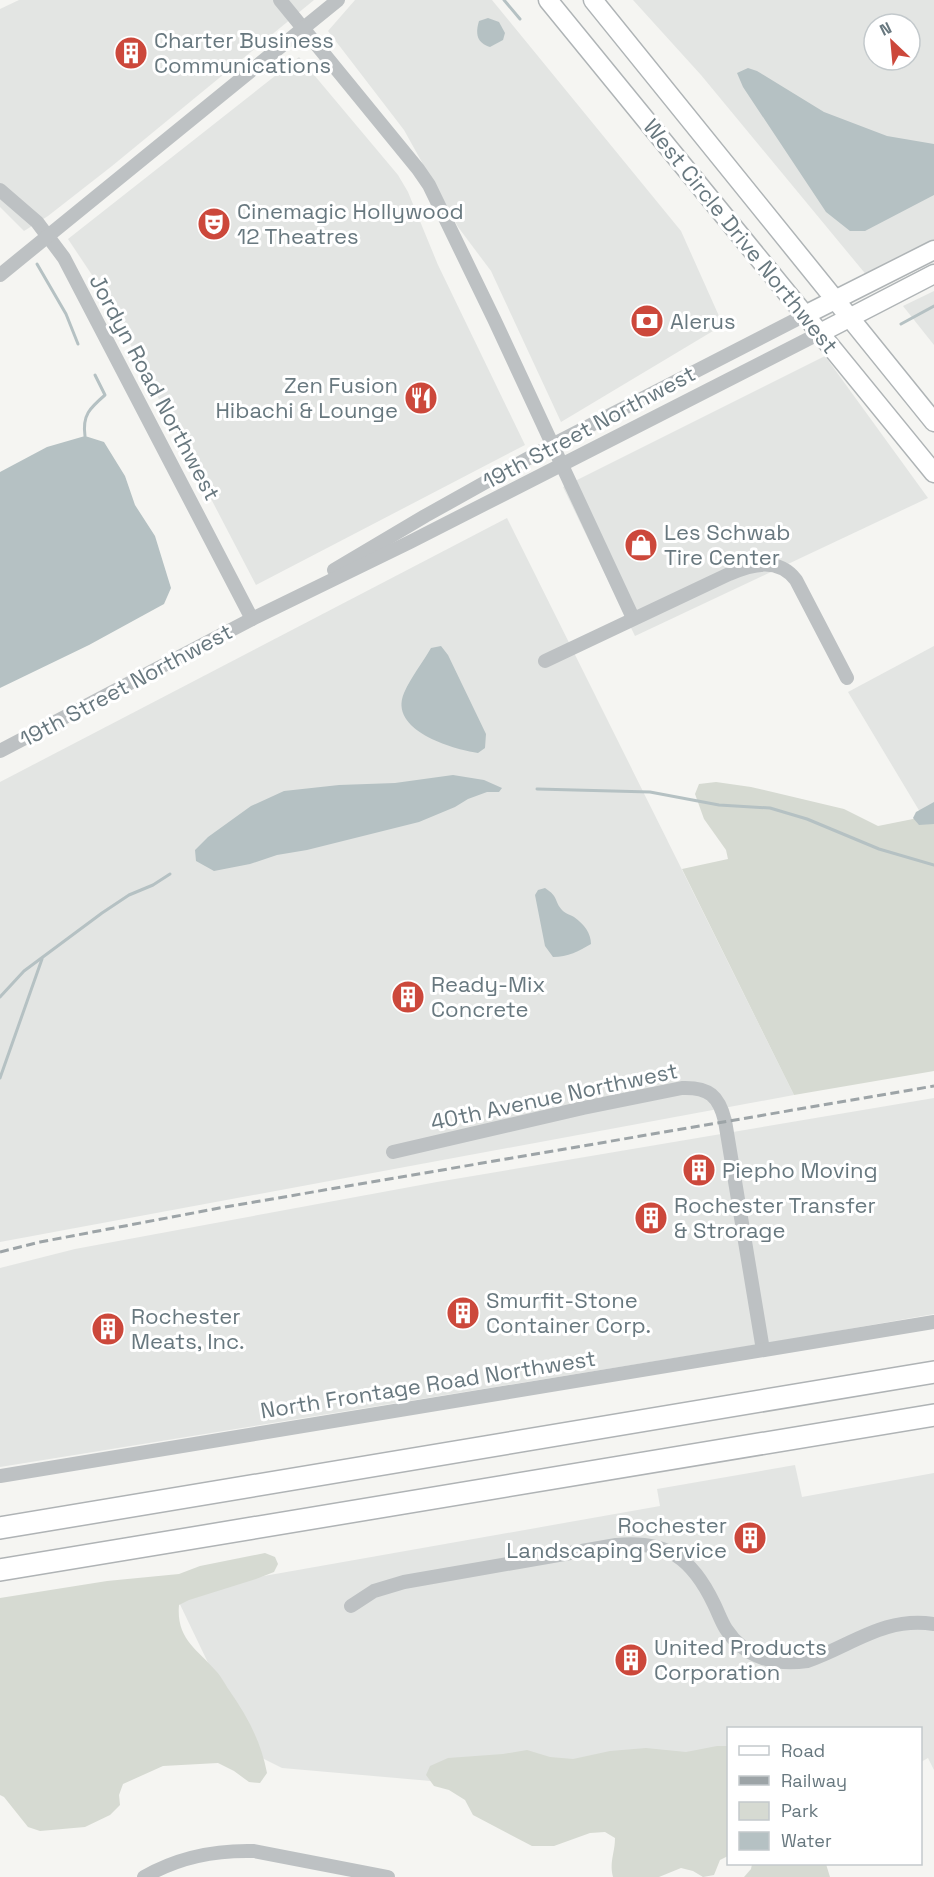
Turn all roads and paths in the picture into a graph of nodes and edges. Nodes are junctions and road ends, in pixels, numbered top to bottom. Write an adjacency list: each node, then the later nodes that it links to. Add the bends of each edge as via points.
1 (280, 0): 5 (street)
2 (338, 0): 5 (street)
3 (548, 0): 12 (main road, West Circle Drive Northwest)
4 (593, 0): 11 (main road, West Circle Drive Northwest)
5 (303, 30): 7 (street); 16 (street, via 429,185)
6 (0, 190): 7 (street, Jordyn Road Northwest)
7 (49, 236): 10 (street); 20 (street, Jordyn Road Northwest)
8 (934, 250): 11 (main road, 19th Street Northwest)
9 (934, 274): 13 (main road, 19th Street Northwest)
10 (0, 275)
11 (834, 300): 12 (main road, 19th Street Northwest); 13 (main road, West Circle Drive Northwest)
12 (805, 315): 14 (main road, West Circle Drive Northwest); 16 (street, 19th Street Northwest)
13 (849, 318): 14 (main road, 19th Street Northwest); 15 (main road, West Circle Drive Northwest)
14 (820, 333): 17 (street, 19th Street Northwest); 18 (main road, West Circle Drive Northwest)
15 (934, 423)
16 (552, 445): 17 (street); 20 (street, 19th Street Northwest)
17 (562, 465): 19 (street); 20 (street, 19th Street Northwest)
18 (934, 473)
19 (633, 618): 21 (street); 22 (street, via 740,569 751,565 775,566 791,573 802,589)
20 (252, 619): 23 (street, 19th Street Northwest)
21 (545, 661)
22 (847, 678)
23 (0, 750)
24 (393, 1152): 26 (street, 40th Avenue Northwest, via 682,1088 711,1094 722,1107 725,1121)
25 (934, 1322): 26 (street, North Frontage Road Northwest)
26 (763, 1350): 31 (street, North Frontage Road Northwest)
27 (934, 1360): 29 (highway)
28 (934, 1372): 29 (highway)
29 (669, 1417): 32 (highway)
30 (934, 1417): 33 (highway)
31 (0, 1476)
32 (0, 1528)
33 (0, 1570)
34 (351, 1606): 35 (street, via 374,1591 404,1582 640,1544 670,1551 693,1569 733,1638 766,1660 793,1664 807,1661 896,1624)
35 (934, 1624)
36 (144, 1877): 37 (street, via 181,1859 233,1850)
37 (388, 1877)

